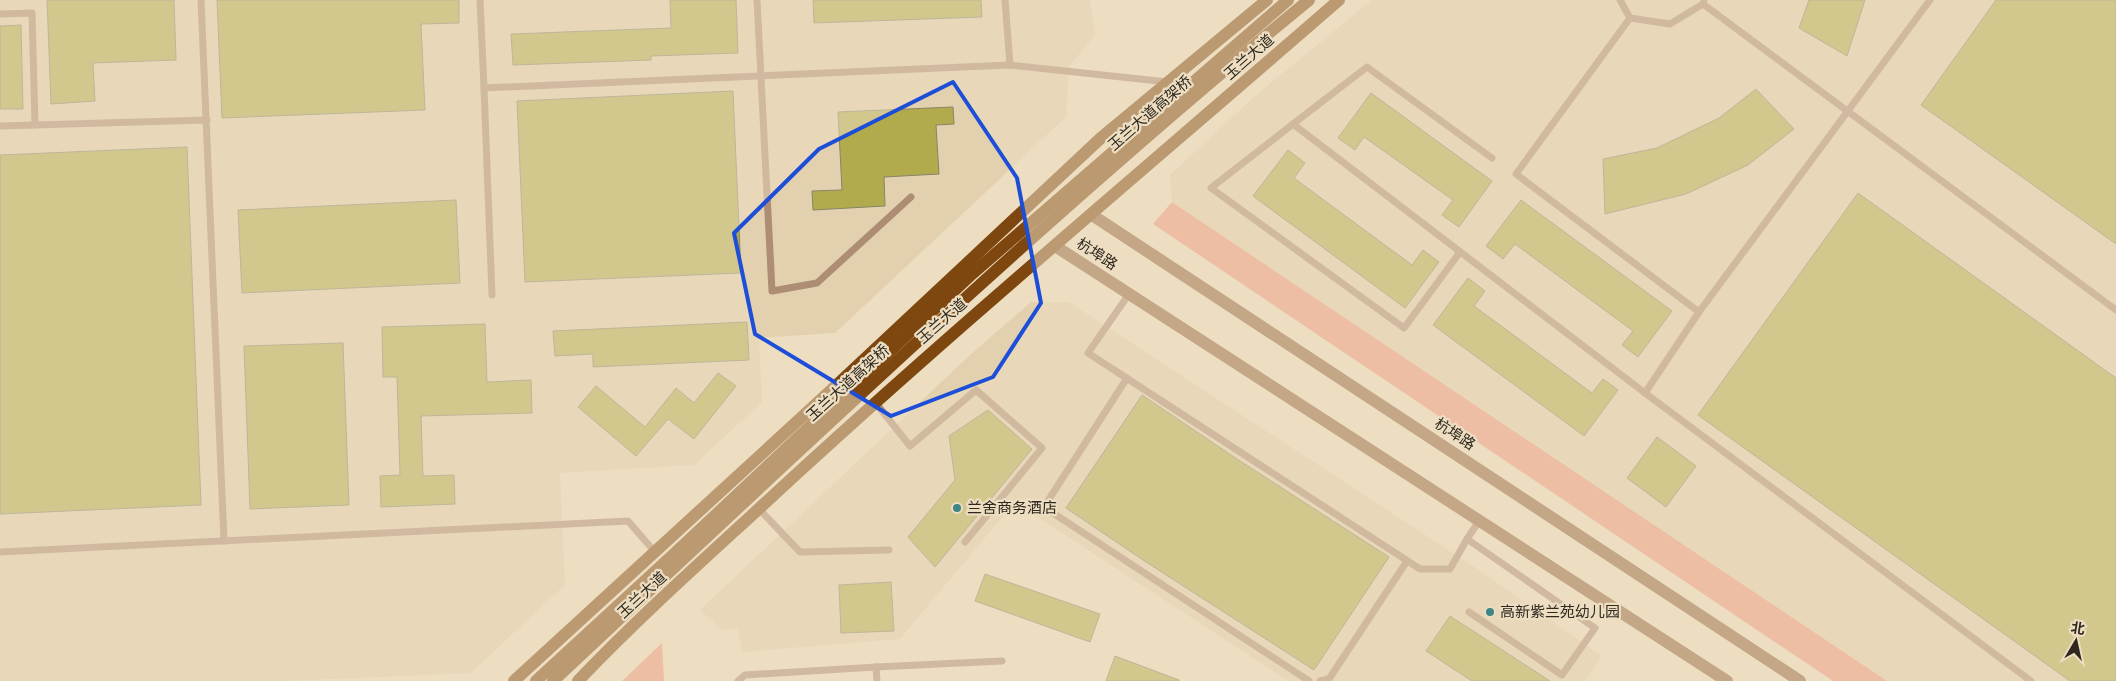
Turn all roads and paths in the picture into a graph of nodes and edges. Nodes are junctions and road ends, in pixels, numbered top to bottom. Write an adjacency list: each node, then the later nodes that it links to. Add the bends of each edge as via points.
1 (201, 0): 19 (lane)
2 (480, 0): 17 (lane)
3 (757, 0): 15 (lane)
4 (1005, 0): 14 (lane)
5 (1267, 0): 16 (main road, 玉兰大道)
6 (1288, 0): 48 (main road, 玉兰大道高架桥, via 972,274)
7 (1309, 0): 49 (main road, 玉兰大道高架桥, via 1214,78 985,280 804,444)
8 (1339, 0): 25 (main road, 玉兰大道)
9 (1620, 0): 13 (lane)
10 (1930, 0): 18 (lane)
11 (1704, 2): 13 (lane, via 1670,24); 18 (lane)
12 (0, 14): 21 (lane, via 32,13)
13 (1630, 18): 31 (lane, via 1516,174)
14 (1010, 65): 15 (lane); 16 (lane)
15 (761, 75): 17 (lane); 24 (lane, via 772,291 817,283)
16 (1168, 82): 42 (main road, 玉兰大道, via 1103,136)
17 (484, 88): 29 (lane)
18 (1848, 111): 30 (lane); 31 (lane)
19 (207, 120): 21 (lane); 38 (lane)
20 (1293, 124): 23 (lane, via 1367,68); 27 (lane); 27 (lane, via 1211,188 1404,328)
21 (35, 125): 22 (lane)
22 (0, 126)
23 (1492, 158)
24 (911, 197)
25 (1092, 215): 26 (main road, 玉兰大道); 56 (main road, 杭埠路)
26 (1055, 246): 28 (main road, 杭埠路); 34 (main road, 玉兰大道)
27 (1460, 252): 33 (lane)
28 (1129, 294): 32 (lane, via 1088,353); 36 (main road, 杭埠路)
29 (492, 295)
30 (2116, 310)
31 (1699, 312): 33 (lane)
32 (1127, 378): 43 (lane); 53 (lane, via 1044,507)
33 (1645, 393): 57 (lane)
34 (875, 402): 35 (main road, 玉兰大道); 39 (lane, via 910,446 976,390 1042,448)
35 (758, 509): 40 (lane, via 800,552); 50 (main road, 玉兰大道)
36 (1479, 521): 37 (lane); 55 (main road, 杭埠路)
37 (1466, 539): 43 (lane, via 1450,569 1420,569); 44 (lane, via 1595,628 1562,675)
38 (224, 541): 41 (lane); 42 (lane, via 628,521)
39 (965, 542)
40 (889, 550)
41 (0, 552)
42 (655, 552): 47 (main road, 玉兰大道)
43 (1407, 561): 54 (lane, via 1329,679)
44 (1469, 612)
45 (1002, 661): 46 (lane)
46 (876, 667): 51 (lane, via 744,674); 52 (lane)
47 (514, 681)
48 (536, 681)
49 (553, 681)
50 (578, 681)
51 (738, 681)
52 (877, 681)
53 (1309, 681)
54 (1320, 681)
55 (1727, 681)
56 (1800, 681)
57 (2031, 681)

